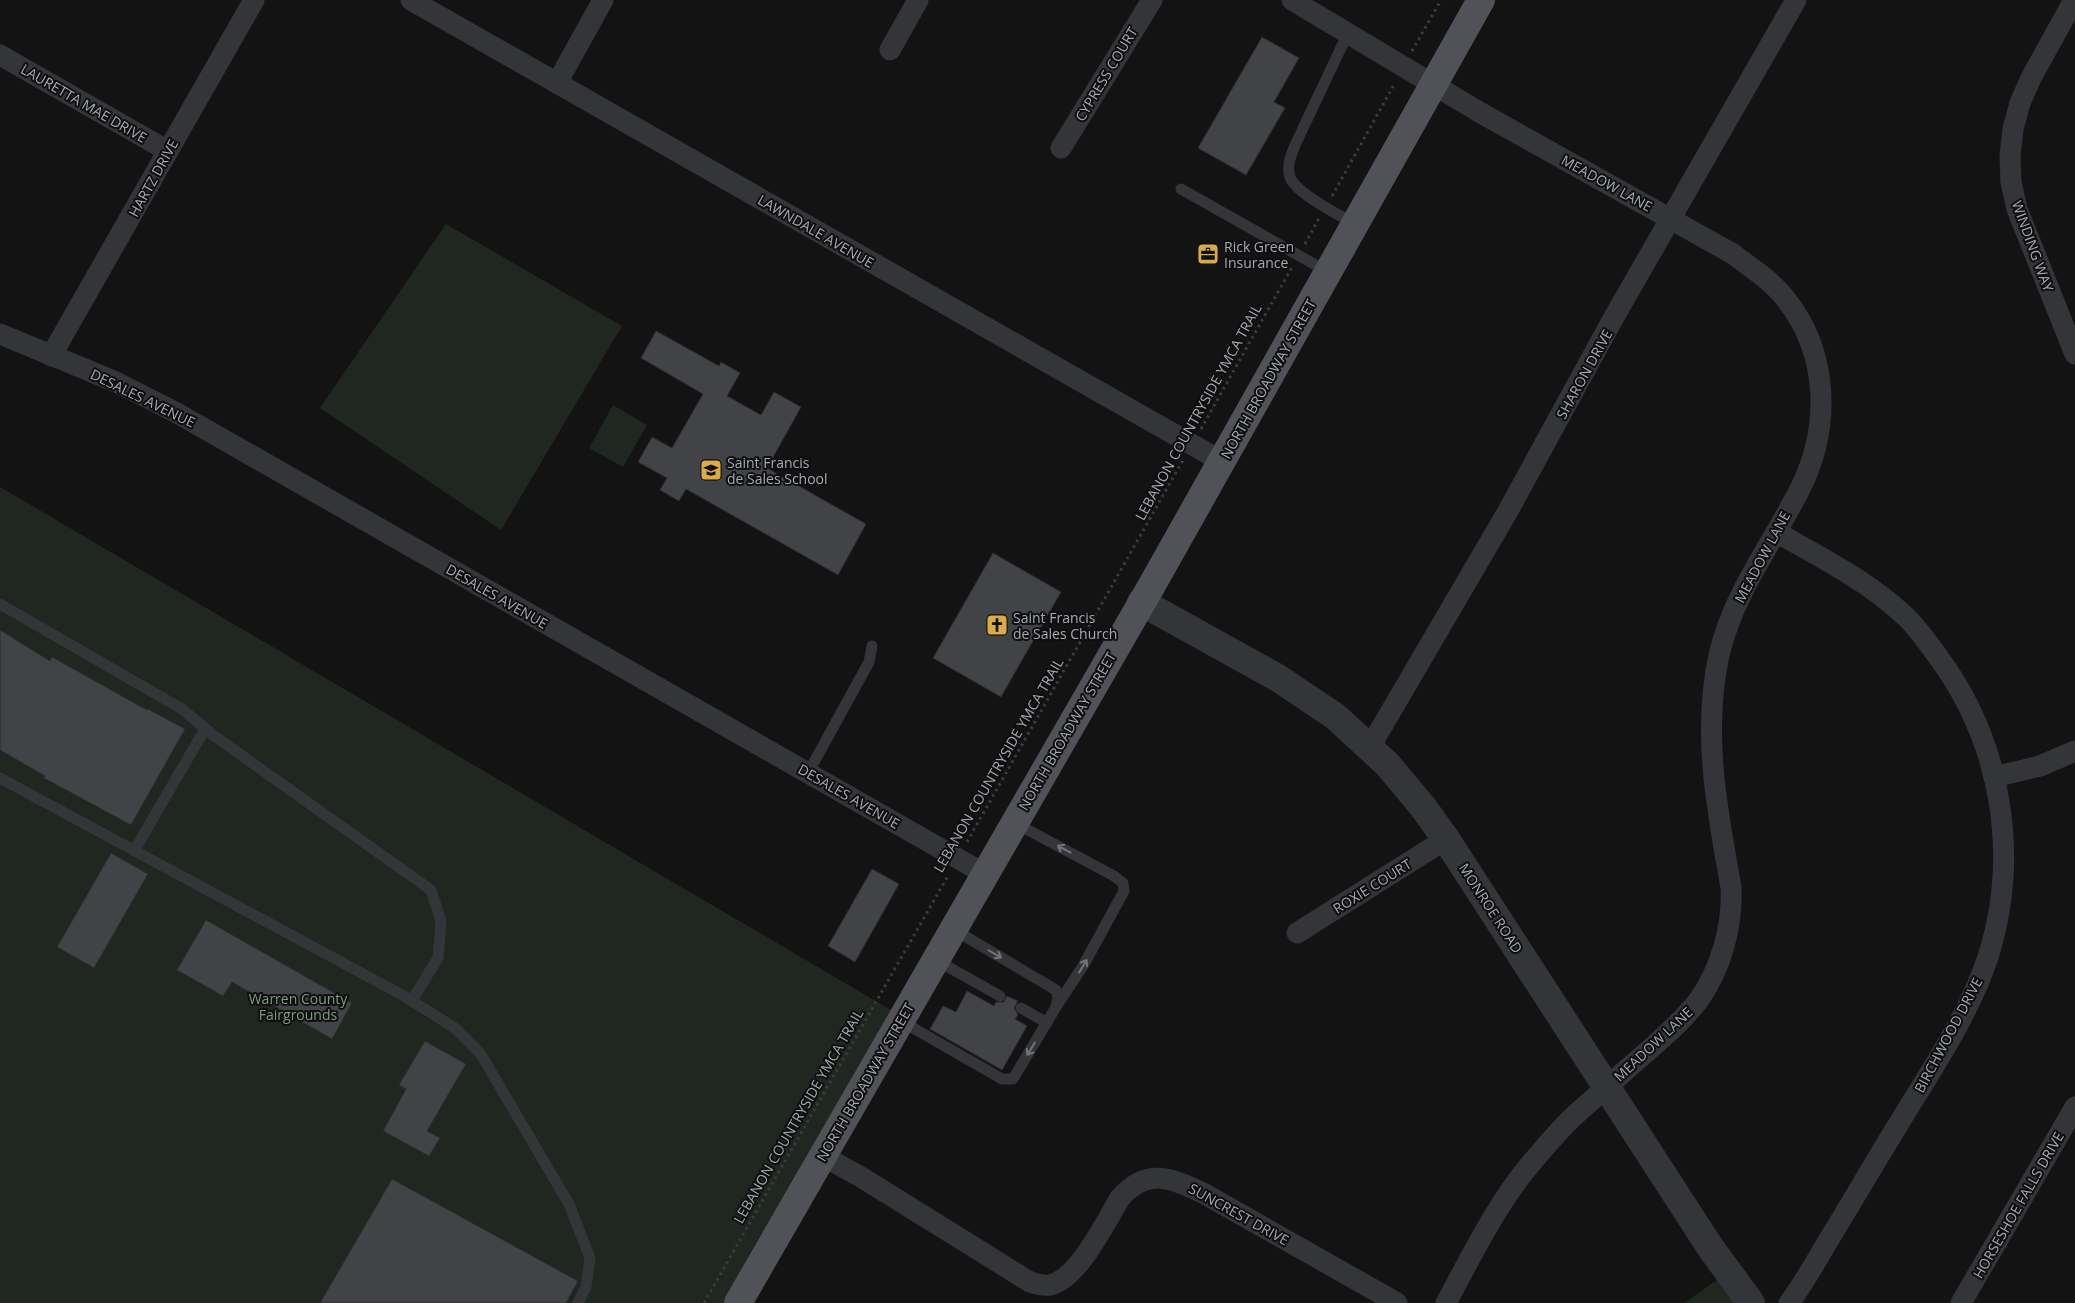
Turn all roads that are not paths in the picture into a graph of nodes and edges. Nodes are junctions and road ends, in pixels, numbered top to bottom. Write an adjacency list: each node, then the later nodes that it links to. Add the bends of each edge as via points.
1 (254, 0): 16 (street, HARTZ DRIVE)
2 (411, 0): 13 (street, LAWNDALE AVENUE)
3 (603, 0): 13 (street)
4 (918, 0): 11 (street)
5 (1152, 0): 15 (street, CYPRESS COURT)
6 (1292, 0): 10 (street, MEADOW LANE)
7 (1481, 0): 14 (main road, NORTH BROADWAY STREET)
8 (1796, 0): 18 (street, SHARON DRIVE)
9 (2074, 0): 22 (street, WINDING WAY, via 2020,103 2010,156 2017,209)
10 (1348, 33): 14 (street, MEADOW LANE); 19 (lane, via 1288,170 1293,184)
11 (890, 50)
12 (0, 55): 16 (street, LAURETTA MAE DRIVE)
13 (557, 83): 24 (street, LAWNDALE AVENUE)
14 (1434, 84): 18 (street, MEADOW LANE); 19 (main road, NORTH BROADWAY STREET)
15 (1061, 148)
16 (168, 151): 23 (street, HARTZ DRIVE)
17 (1181, 189): 20 (lane)
18 (1671, 218): 25 (street, MEADOW LANE, via 1767,278 1785,297 1812,345 1819,370 1821,425 1811,464); 30 (street, SHARON DRIVE, via 1508,512)
19 (1355, 224): 20 (main road, NORTH BROADWAY STREET)
20 (1328, 272): 24 (main road, NORTH BROADWAY STREET)
21 (0, 334): 23 (street, DESALES AVENUE)
22 (2075, 354)
23 (52, 356): 32 (street, DESALES AVENUE, via 116,382 177,413)
24 (1222, 461): 26 (main road, NORTH BROADWAY STREET)
25 (1776, 532): 33 (street, BIRCHWOOD DRIVE, via 1872,589 1923,635 1955,679 1968,704); 48 (street, MEADOW LANE, via 1733,612 1719,656 1712,707 1710,750 1731,887 1726,941 1717,966 1697,1002)
26 (1142, 602): 30 (street, MONROE ROAD, via 1278,678 1336,717); 35 (main road, NORTH BROADWAY STREET)
27 (0, 604): 29 (lane, via 182,709)
28 (872, 646): 32 (lane, via 869,662)
29 (205, 728): 37 (lane); 43 (lane, via 431,890 441,921 438,958)
30 (1370, 747): 36 (street, MONROE ROAD, via 1423,806)
31 (2075, 751): 33 (street, via 2040,766)
32 (808, 773): 38 (street, DESALES AVENUE)
33 (1994, 777): 57 (street, BIRCHWOOD DRIVE, via 2004,836 2004,878 1998,919 1987,959 1972,997 1938,1057)
34 (0, 778): 37 (lane)
35 (1015, 823): 38 (main road, NORTH BROADWAY STREET); 44 (lane, one-way to 35, via 1084,966 1124,891 1123,883)
36 (1446, 838): 40 (street, ROXIE COURT); 48 (street, MONROE ROAD)
37 (134, 852): 43 (lane)
38 (985, 874): 39 (main road, NORTH BROADWAY STREET)
39 (953, 929): 41 (main road, NORTH BROADWAY STREET); 44 (lane, one-way to 44, via 1056,990)
40 (1297, 933)
41 (936, 960): 42 (lane); 46 (main road, NORTH BROADWAY STREET)
42 (1000, 996)
43 (412, 1000): 52 (lane, via 455,1028 480,1052 569,1204 590,1258 586,1287)
44 (1056, 1007): 47 (lane)
45 (1021, 1008): 47 (lane)
46 (900, 1020): 47 (lane, one-way to 46, via 1013,1078 1008,1080); 50 (main road, NORTH BROADWAY STREET)
47 (1047, 1023)
48 (1606, 1088): 55 (street, MEADOW LANE, via 1572,1118 1513,1188); 56 (street, MONROE ROAD, via 1710,1248)
49 (2075, 1107): 51 (street, HORSESHOE FALLS DRIVE)
50 (823, 1156): 53 (main road, NORTH BROADWAY STREET); 54 (street, SUNCREST DRIVE, via 1030,1282 1050,1285 1066,1278 1128,1189 1152,1178 1166,1178 1203,1193)
51 (1965, 1301)
52 (578, 1303)
53 (738, 1303)
54 (1397, 1303)
55 (1446, 1303)
56 (1751, 1303)
57 (1789, 1303)

